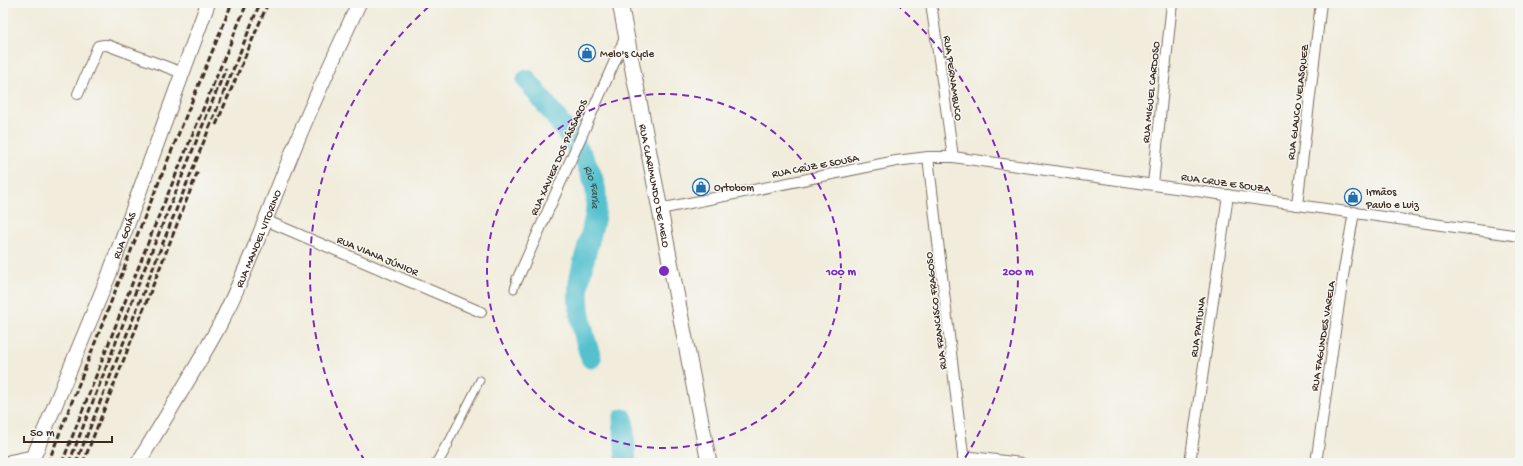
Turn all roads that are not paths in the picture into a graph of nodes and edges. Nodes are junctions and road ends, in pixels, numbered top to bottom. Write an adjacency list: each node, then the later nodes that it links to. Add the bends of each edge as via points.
1 (208, 3): 8 (main road, RUA GOIÁS)
2 (359, 3): 17 (main road, RUA MANOEL VITORINO, via 297,140)
3 (620, 3): 7 (main road, RUA CLARIMUNDO DE MELO)
4 (931, 3): 11 (street, RUA PERNAMBUCO)
5 (1172, 3): 12 (street, RUA MIGUEL CARDOSO)
6 (1321, 3): 14 (street, RUA GLAUCO VELASQUEZ)
7 (626, 36): 15 (main road, RUA CLARIMUNDO DE MELO); 19 (street, RUA XAVIER DOS PÁSSAROS)
8 (182, 73): 9 (street, via 101,45 98,46); 23 (main road, RUA GOIÁS, via 109,275)
9 (78, 94)
10 (928, 157): 11 (street, RUA CRUZ E SOUZA); 15 (street, RUA CRUZ E SOUSA, via 858,168); 24 (street, RUA FRANCISCO FRAGOSO)
11 (953, 157): 12 (street, RUA CRUZ E SOUZA)
12 (1153, 184): 13 (street, RUA CRUZ E SOUZA)
13 (1228, 195): 14 (street, RUA CRUZ E SOUZA); 30 (street, RUA PAITUNA)
14 (1297, 205): 16 (street, RUA CRUZ E SOUZA)
15 (660, 209): 28 (main road, RUA CLARIMUNDO DE MELO)
16 (1354, 212): 18 (street, RUA CRUZ E SOUZA); 31 (street, RUA FAGUNDES VARELA)
17 (265, 220): 20 (street, RUA VIANA JÚNIOR); 26 (main road, RUA MANOEL VITORINO, via 217,328)
18 (1520, 236)
19 (516, 284)
20 (481, 312)
21 (480, 380): 22 (street)
22 (447, 446): 27 (street)
23 (32, 460): 25 (street)
24 (964, 460): 29 (street)
25 (8, 461)
26 (138, 463)
27 (437, 463)
28 (709, 463)
29 (1021, 463)
30 (1190, 463)
31 (1316, 463)

